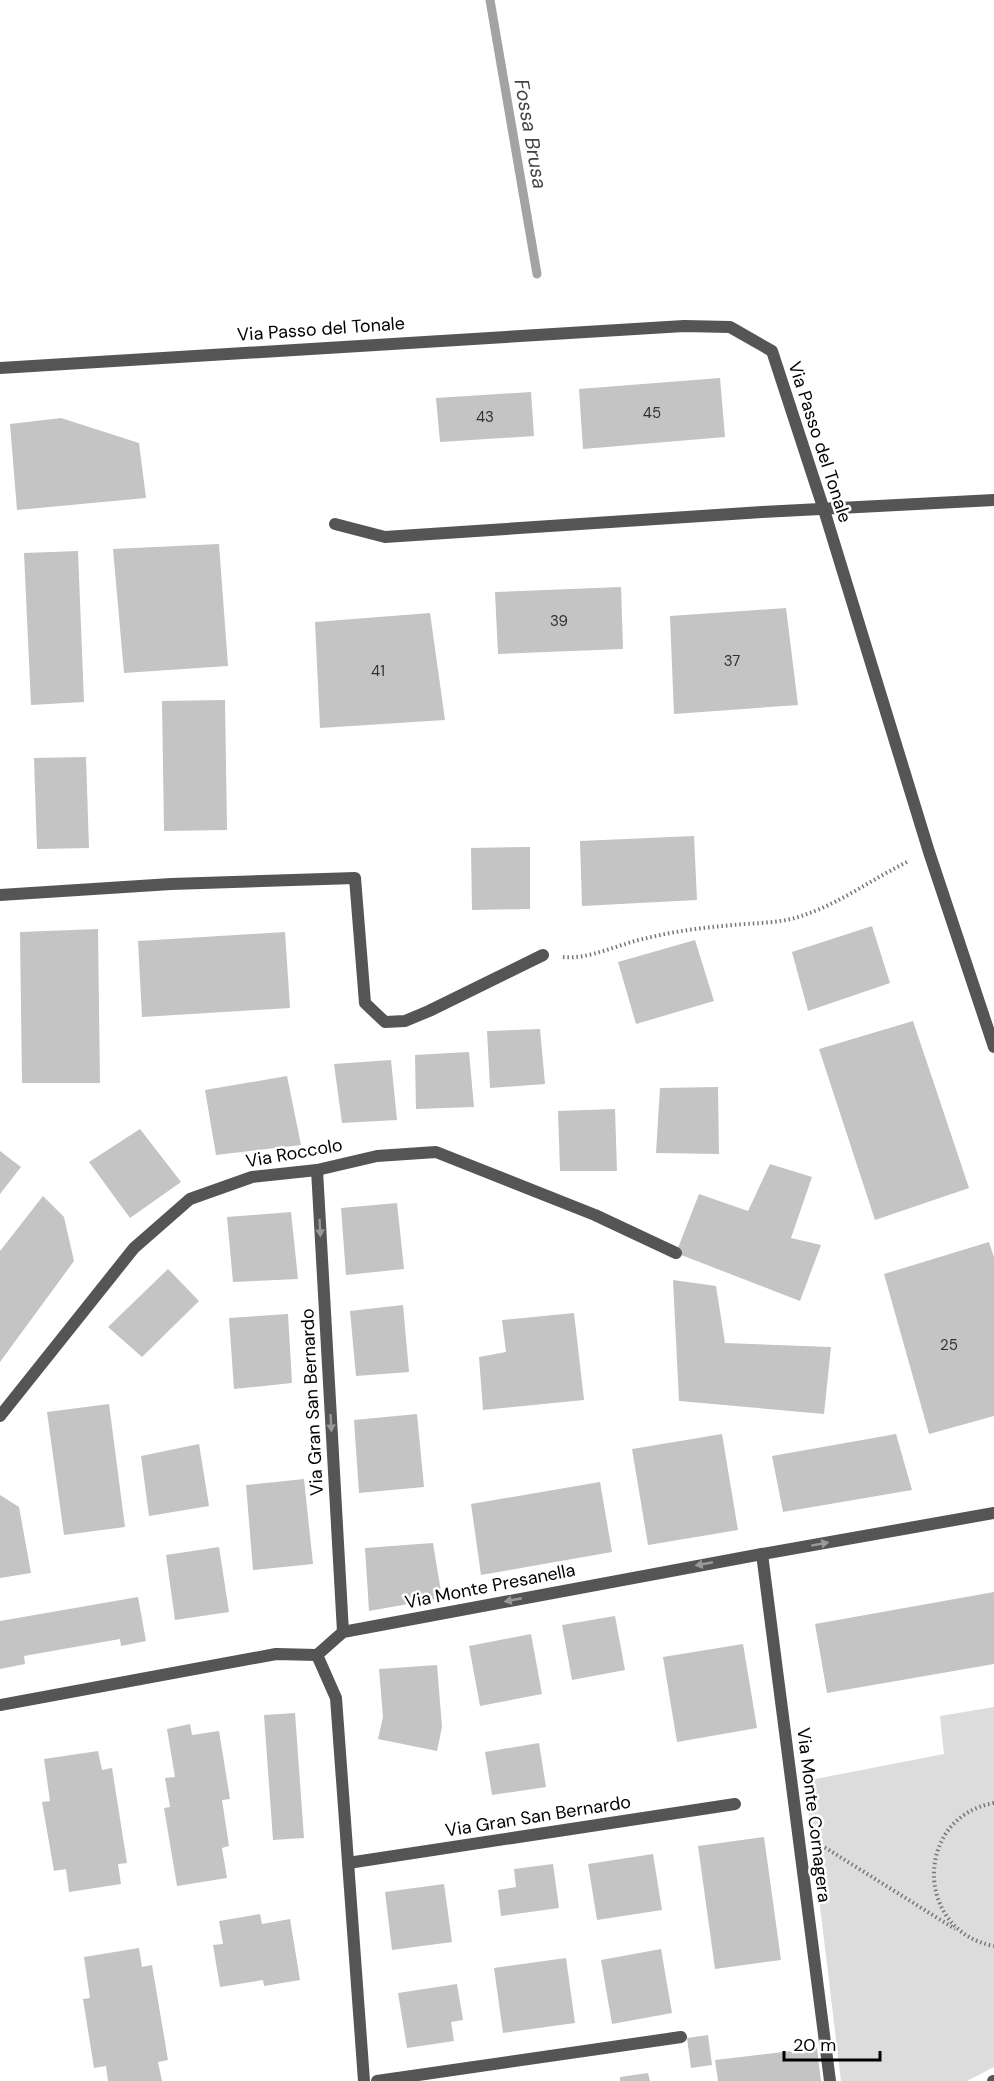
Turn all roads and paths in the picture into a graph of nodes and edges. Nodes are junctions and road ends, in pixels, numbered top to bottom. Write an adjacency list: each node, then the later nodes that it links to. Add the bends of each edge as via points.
1 (0, 368): 3 (street, Via Passo del Tonale, via 684,326 730,327 772,351)
2 (994, 500): 3 (street)
3 (824, 510): 4 (street, via 385,537); 5 (street, Via Passo del Tonale)
4 (335, 524)
5 (929, 852): 7 (path, via 842,899 792,919 645,938 567,958); 8 (street, Via Passo del Tonale)
6 (0, 896): 7 (street, via 171,884 355,878 365,1003 385,1022 429,1011)
7 (543, 955)
8 (994, 1047)
9 (317, 1170): 10 (street, Via Roccolo, via 377,1155 436,1152 595,1215); 11 (street, Via Roccolo, via 252,1177 190,1199 134,1248); 14 (street, Via Gran San Bernardo, one-way to 14)
10 (676, 1253)
11 (0, 1416)
12 (994, 1513): 13 (street, Via Monte Presanella, one-way to 12)
13 (762, 1554): 14 (street, Via Monte Presanella, one-way to 14); 19 (street, Via Monte Cornagera)
14 (343, 1632): 15 (street)
15 (318, 1655): 16 (street, via 276,1654); 20 (street, via 336,1698)
16 (0, 1705)
17 (994, 1803): 21 (path, via 969,1811 951,1826 938,1847 933,1870 935,1893 945,1915)
18 (735, 1804): 20 (street, Via Gran San Bernardo)
19 (798, 1830): 21 (path); 26 (street, Via Monte Cornagera)
20 (348, 1863): 24 (street)
21 (960, 1932): 22 (path, via 981,1944)
22 (994, 1946)
23 (681, 2037): 25 (street)
24 (364, 2081)
25 (377, 2081)
26 (831, 2081)

